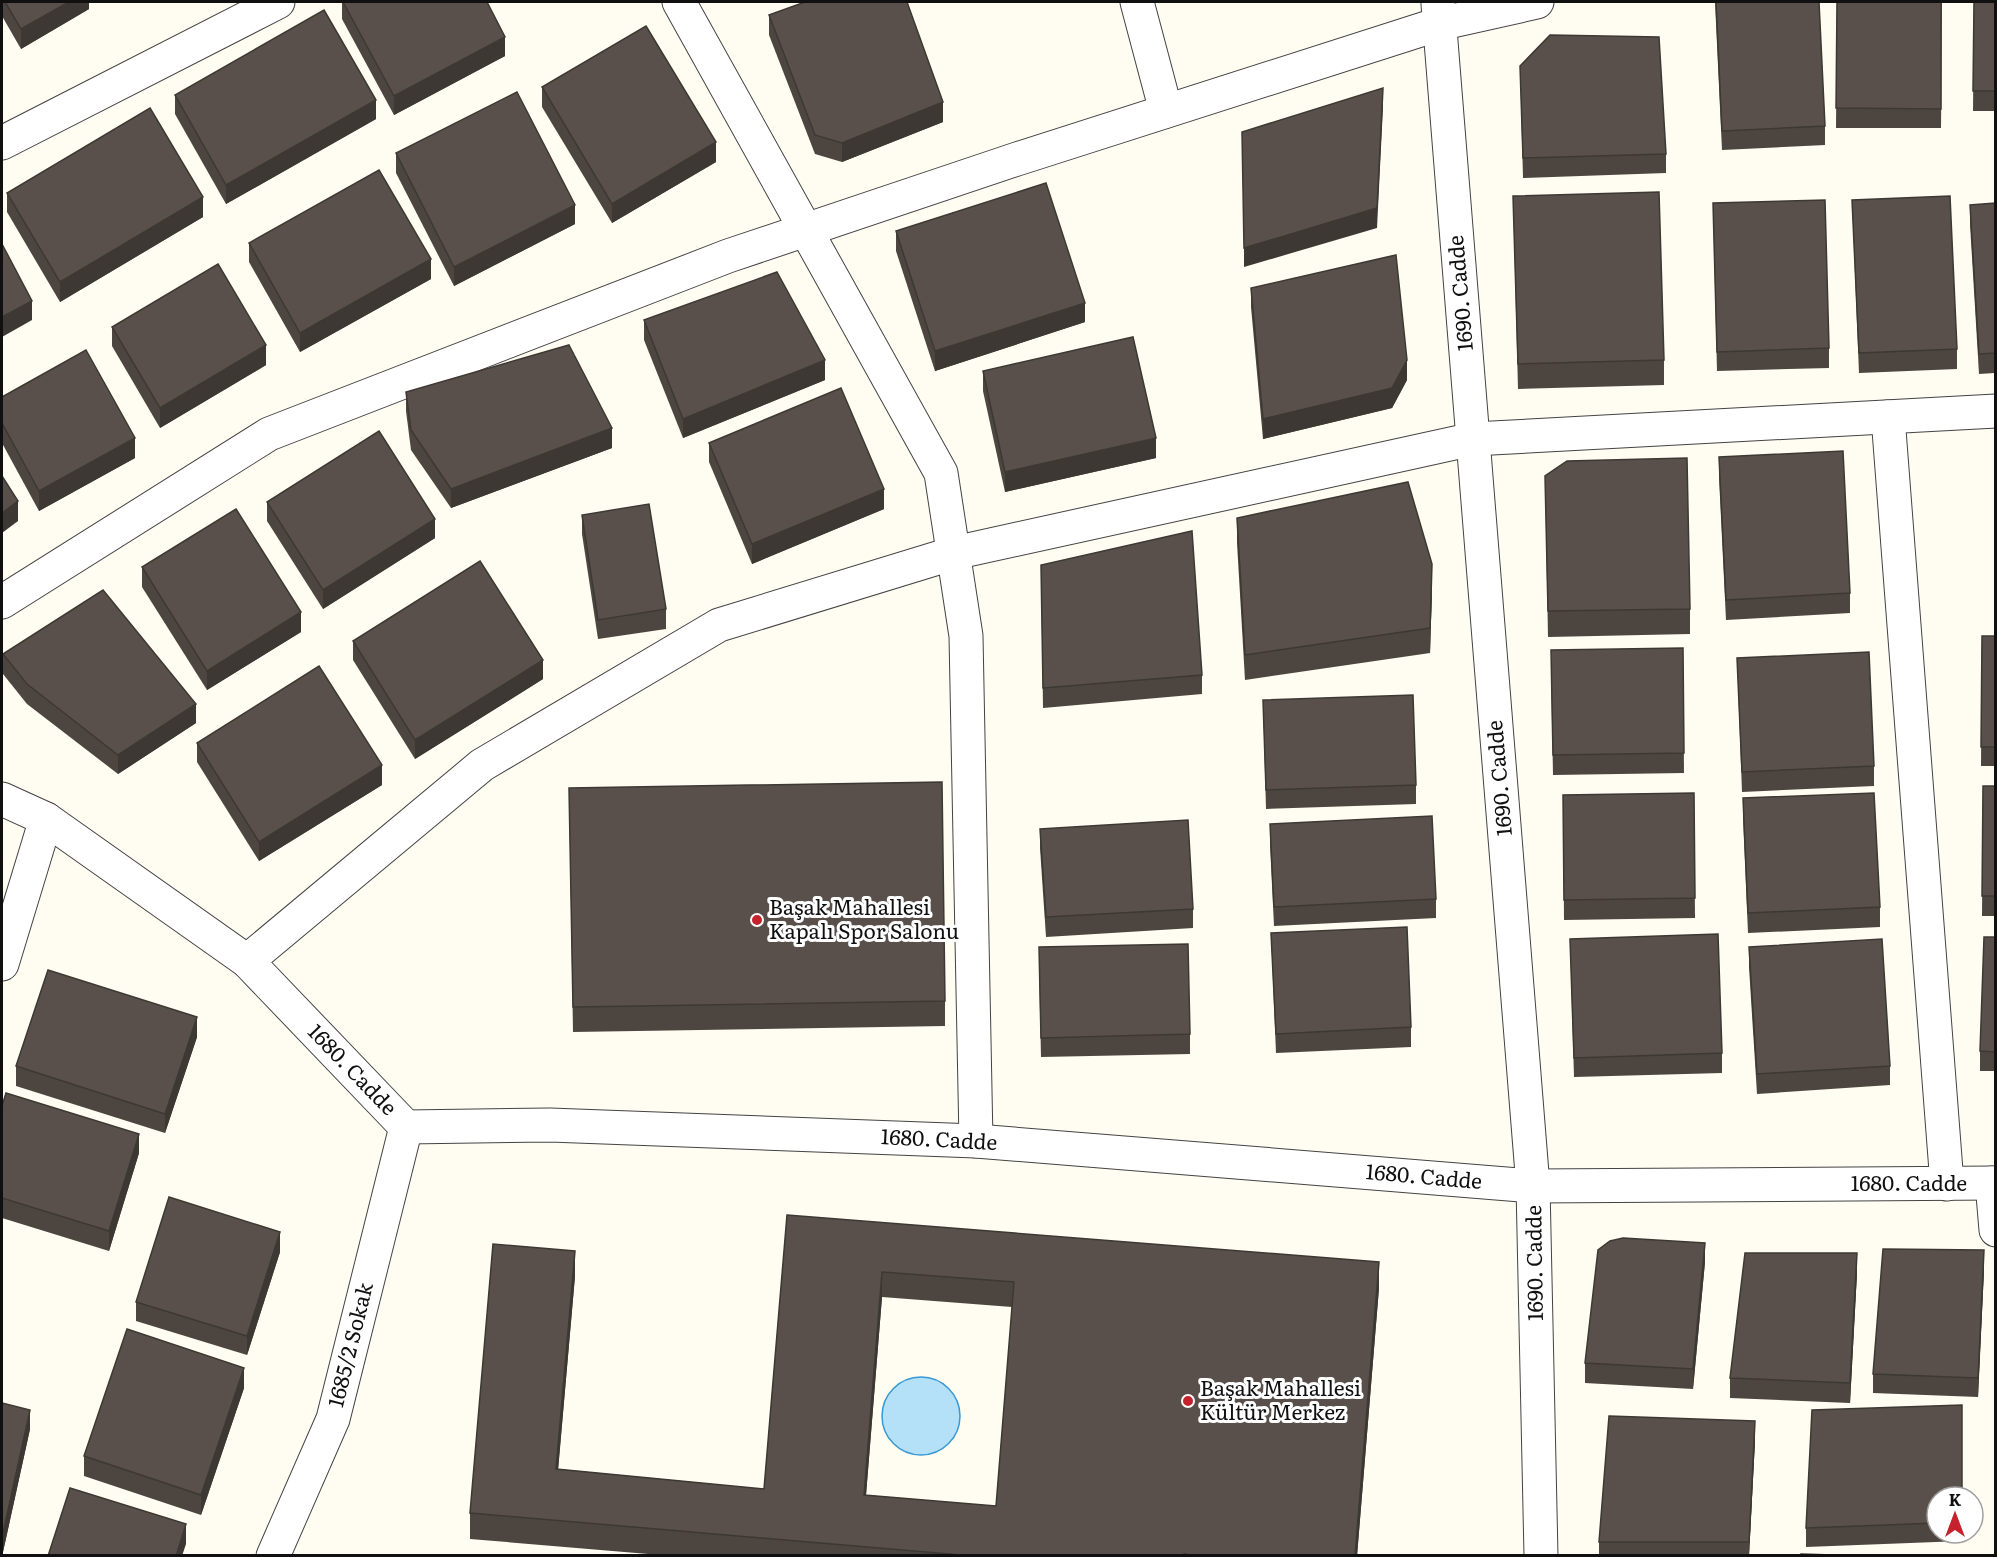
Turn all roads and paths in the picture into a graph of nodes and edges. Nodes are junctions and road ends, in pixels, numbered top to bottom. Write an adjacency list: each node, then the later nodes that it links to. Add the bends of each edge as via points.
1 (278, 2): 7 (street)
2 (679, 2): 8 (street)
3 (1137, 2): 6 (street)
4 (1537, 2): 5 (street)
5 (1438, 13): 6 (street); 11 (street, 1690. Cadde)
6 (1166, 111): 8 (street)
7 (2, 143)
8 (806, 230): 12 (street, via 941,473); 13 (street, via 728,256 269,434)
9 (1995, 411): 10 (street)
10 (1888, 417): 11 (street); 21 (street)
11 (1473, 439): 12 (street); 22 (street, 1690. Cadde)
12 (954, 553): 16 (street, via 719,625 482,765); 19 (street, via 966,636)
13 (2, 602)
14 (2, 800): 15 (street, 1680. Cadde)
15 (46, 819): 16 (street, 1680. Cadde); 17 (street)
16 (247, 961): 18 (street, 1680. Cadde)
17 (2, 963)
18 (406, 1127): 19 (street, 1680. Cadde, via 550,1125); 24 (street, 1685/2 Sokak, via 333,1419)
19 (976, 1141): 22 (street, 1680. Cadde)
20 (1994, 1183): 21 (street, 1680. Cadde); 23 (street)
21 (1947, 1184): 22 (street, 1680. Cadde)
22 (1533, 1186): 25 (street, 1690. Cadde)
23 (1995, 1230)
24 (273, 1556)
25 (1541, 1556)

